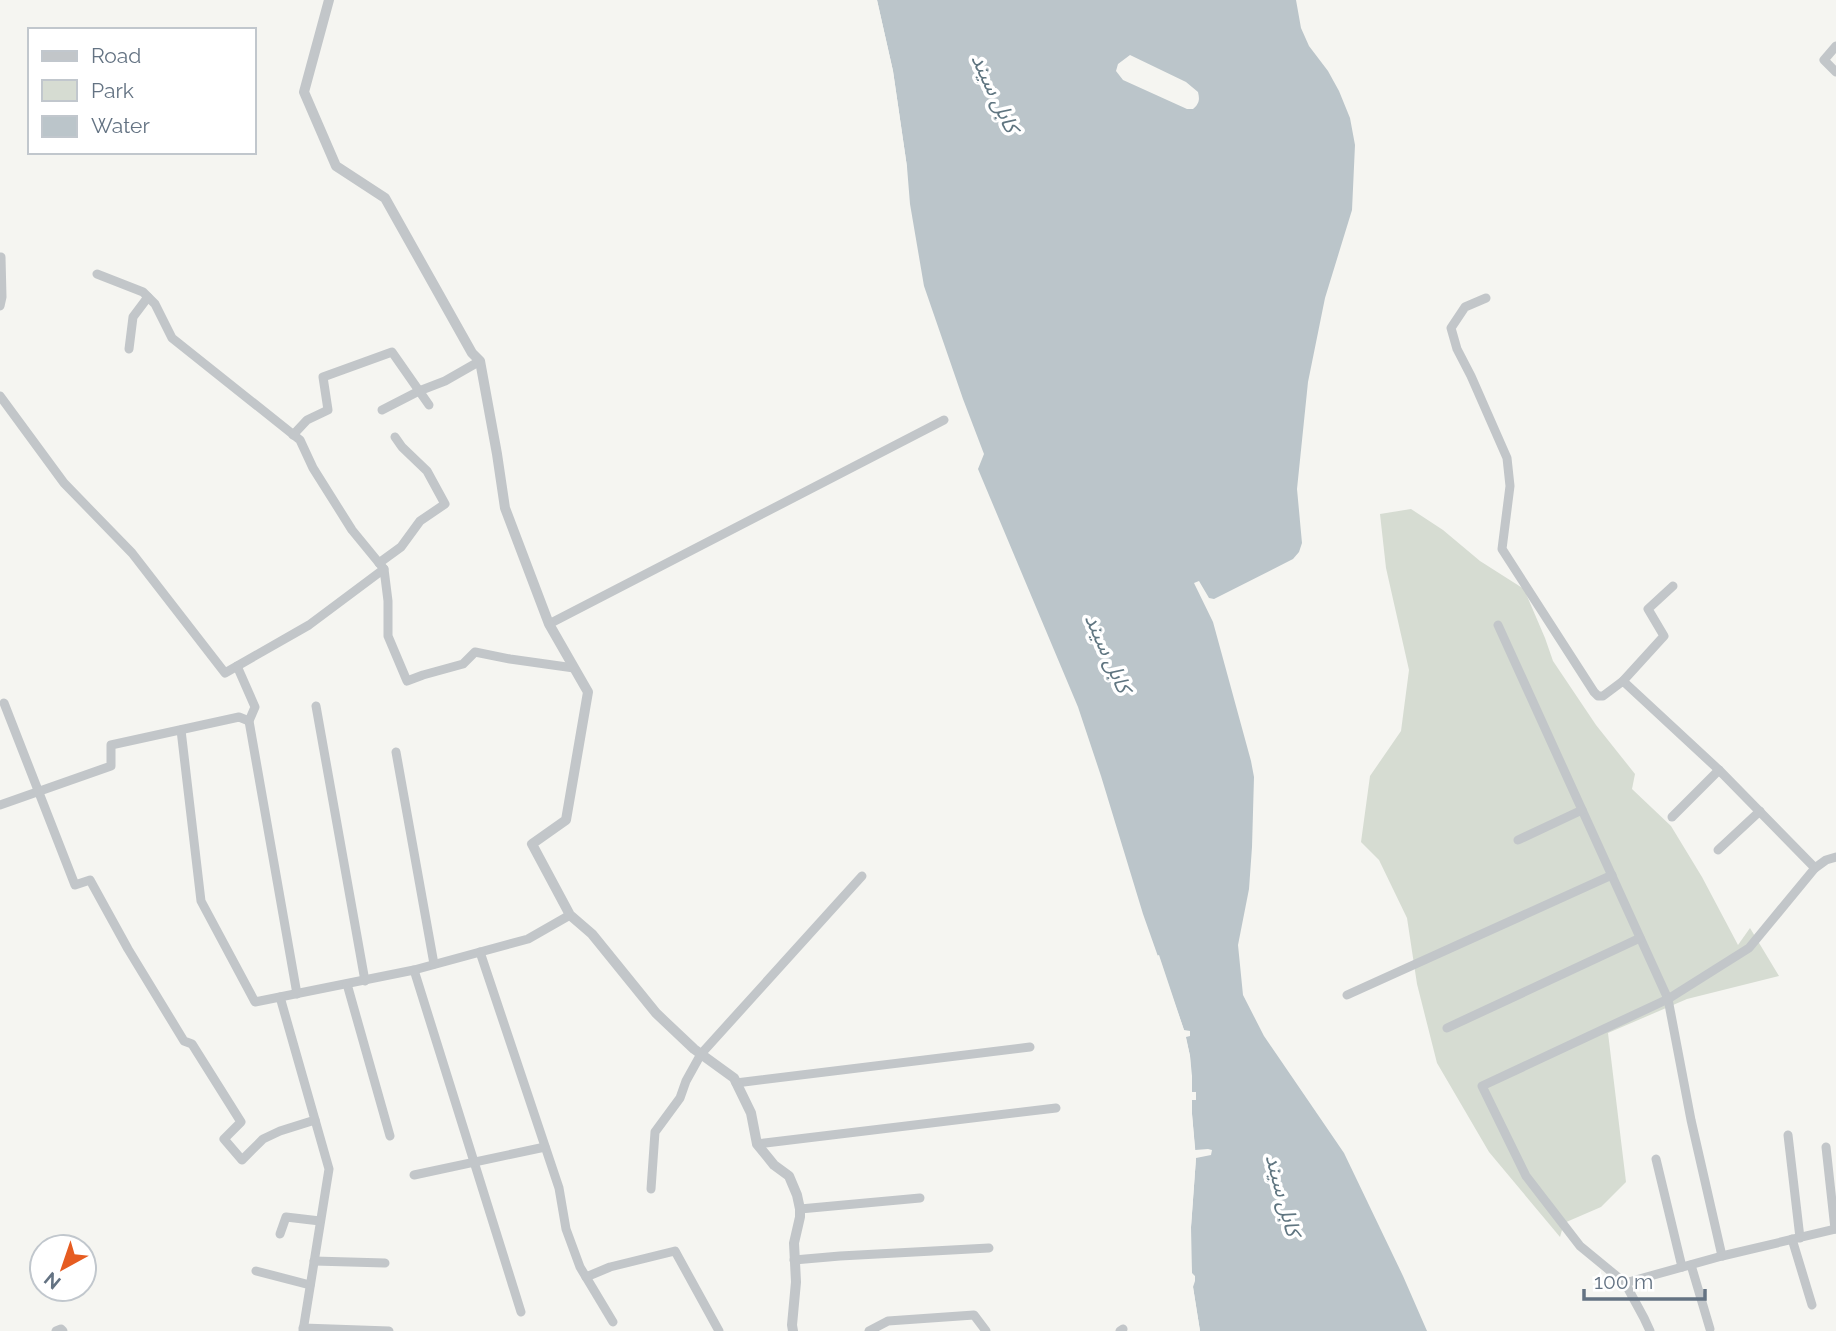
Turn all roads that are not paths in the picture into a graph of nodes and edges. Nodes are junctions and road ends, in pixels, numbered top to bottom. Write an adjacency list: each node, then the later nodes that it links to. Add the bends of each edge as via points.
1 (329, 0): 10 (street, via 304,92 316,122 336,166 385,198)
2 (1836, 46): 3 (street, via 1824,60)
3 (1836, 72)
4 (1, 257): 8 (street)
5 (97, 274): 6 (street)
6 (148, 297): 9 (street, via 133,317); 16 (street, via 172,338)
7 (1486, 298): 24 (street, via 1465,307 1451,328 1507,458 1510,486 1502,548 1594,692 1603,696)
8 (0, 306)
9 (129, 349)
10 (480, 361): 11 (street); 20 (street, via 505,508)
11 (419, 391): 13 (street); 14 (street); 16 (street, via 392,352 323,377 328,410 307,420)
12 (0, 396): 22 (street, via 64,483 132,553 225,673)
13 (429, 405)
14 (382, 410)
15 (944, 420): 20 (street)
16 (293, 435): 18 (street, via 352,530)
17 (395, 437): 18 (street, via 427,471 444,503 420,521)
18 (382, 566): 22 (street, via 309,625); 23 (street, via 388,636 407,681 463,664 475,652)
19 (1673, 586): 24 (street, via 1648,609 1664,636)
20 (549, 624): 23 (street)
21 (1498, 625): 33 (street)
22 (237, 666): 27 (street, via 255,707)
23 (574, 668): 42 (street, via 588,692 566,820 532,844)
24 (1623, 681): 30 (street)
25 (4, 703): 31 (street)
26 (316, 706): 47 (street)
27 (249, 721): 28 (street, via 239,717); 49 (street)
28 (181, 730): 31 (street, via 111,745 111,766); 51 (street, via 201,901 255,1002)
29 (396, 752): 45 (street)
30 (1719, 770): 34 (street); 35 (street)
31 (39, 791): 32 (street); 58 (street, via 75,885 90,880 184,1041 192,1044 240,1122 224,1139 242,1160 263,1139)
32 (0, 805)
33 (1582, 810): 36 (street); 40 (street)
34 (1760, 811): 37 (street); 39 (street)
35 (1672, 817)
36 (1518, 840)
37 (1718, 850)
38 (1836, 857): 39 (street)
39 (1815, 869): 52 (street, via 1749,948)
40 (1612, 875): 43 (street); 50 (street)
41 (862, 876): 55 (street)
42 (570, 915): 44 (street, via 528,939); 55 (street, via 592,934 656,1013)
43 (1640, 938): 52 (street); 53 (street)
44 (480, 952): 45 (street); 62 (street)
45 (435, 964): 46 (street)
46 (414, 970): 47 (street); 65 (street)
47 (365, 981): 48 (street)
48 (347, 984): 49 (street); 60 (street)
49 (297, 994): 51 (street)
50 (1347, 995)
51 (280, 997): 58 (street)
52 (1668, 999): 75 (street); 82 (street, via 1482,1086 1526,1176 1580,1246)
53 (1447, 1028)
54 (1030, 1047): 56 (street)
55 (701, 1054): 56 (street); 67 (street, via 680,1098 655,1132)
56 (736, 1083): 61 (street, via 751,1113)
57 (1056, 1108): 61 (street)
58 (315, 1120): 70 (street, via 329,1169)
59 (1788, 1135): 73 (street)
60 (390, 1136)
61 (757, 1144): 69 (street, via 789,1176)
62 (545, 1147): 65 (street); 81 (street, via 566,1229)
63 (1826, 1147): 71 (street)
64 (1656, 1159): 79 (street)
65 (474, 1162): 66 (street); 85 (street)
66 (414, 1175)
67 (651, 1189)
68 (920, 1198): 69 (street)
69 (800, 1209): 76 (street)
70 (320, 1221): 72 (street, via 286,1217); 77 (street)
71 (1836, 1229): 73 (street)
72 (280, 1234)
73 (1796, 1239): 75 (street); 84 (street)
74 (989, 1248): 76 (street)
75 (1722, 1256): 79 (street)
76 (794, 1260): 94 (street)
77 (314, 1261): 78 (street); 83 (street)
78 (385, 1263)
79 (1687, 1266): 82 (street); 88 (street)
80 (256, 1271): 83 (street)
81 (586, 1277): 87 (street); 93 (street, via 675,1251)
82 (1625, 1283): 98 (street)
83 (310, 1285): 89 (street)
84 (1812, 1305)
85 (521, 1312)
86 (900, 1320): 95 (street); 96 (street); 97 (street, via 974,1315)
87 (613, 1322)
88 (1710, 1329)
89 (303, 1330): 92 (street)
90 (56, 1331): 91 (street)
91 (64, 1331)
92 (389, 1331)
93 (719, 1331)
94 (793, 1331)
95 (869, 1331)
96 (907, 1331)
97 (985, 1331)
98 (1650, 1331)

